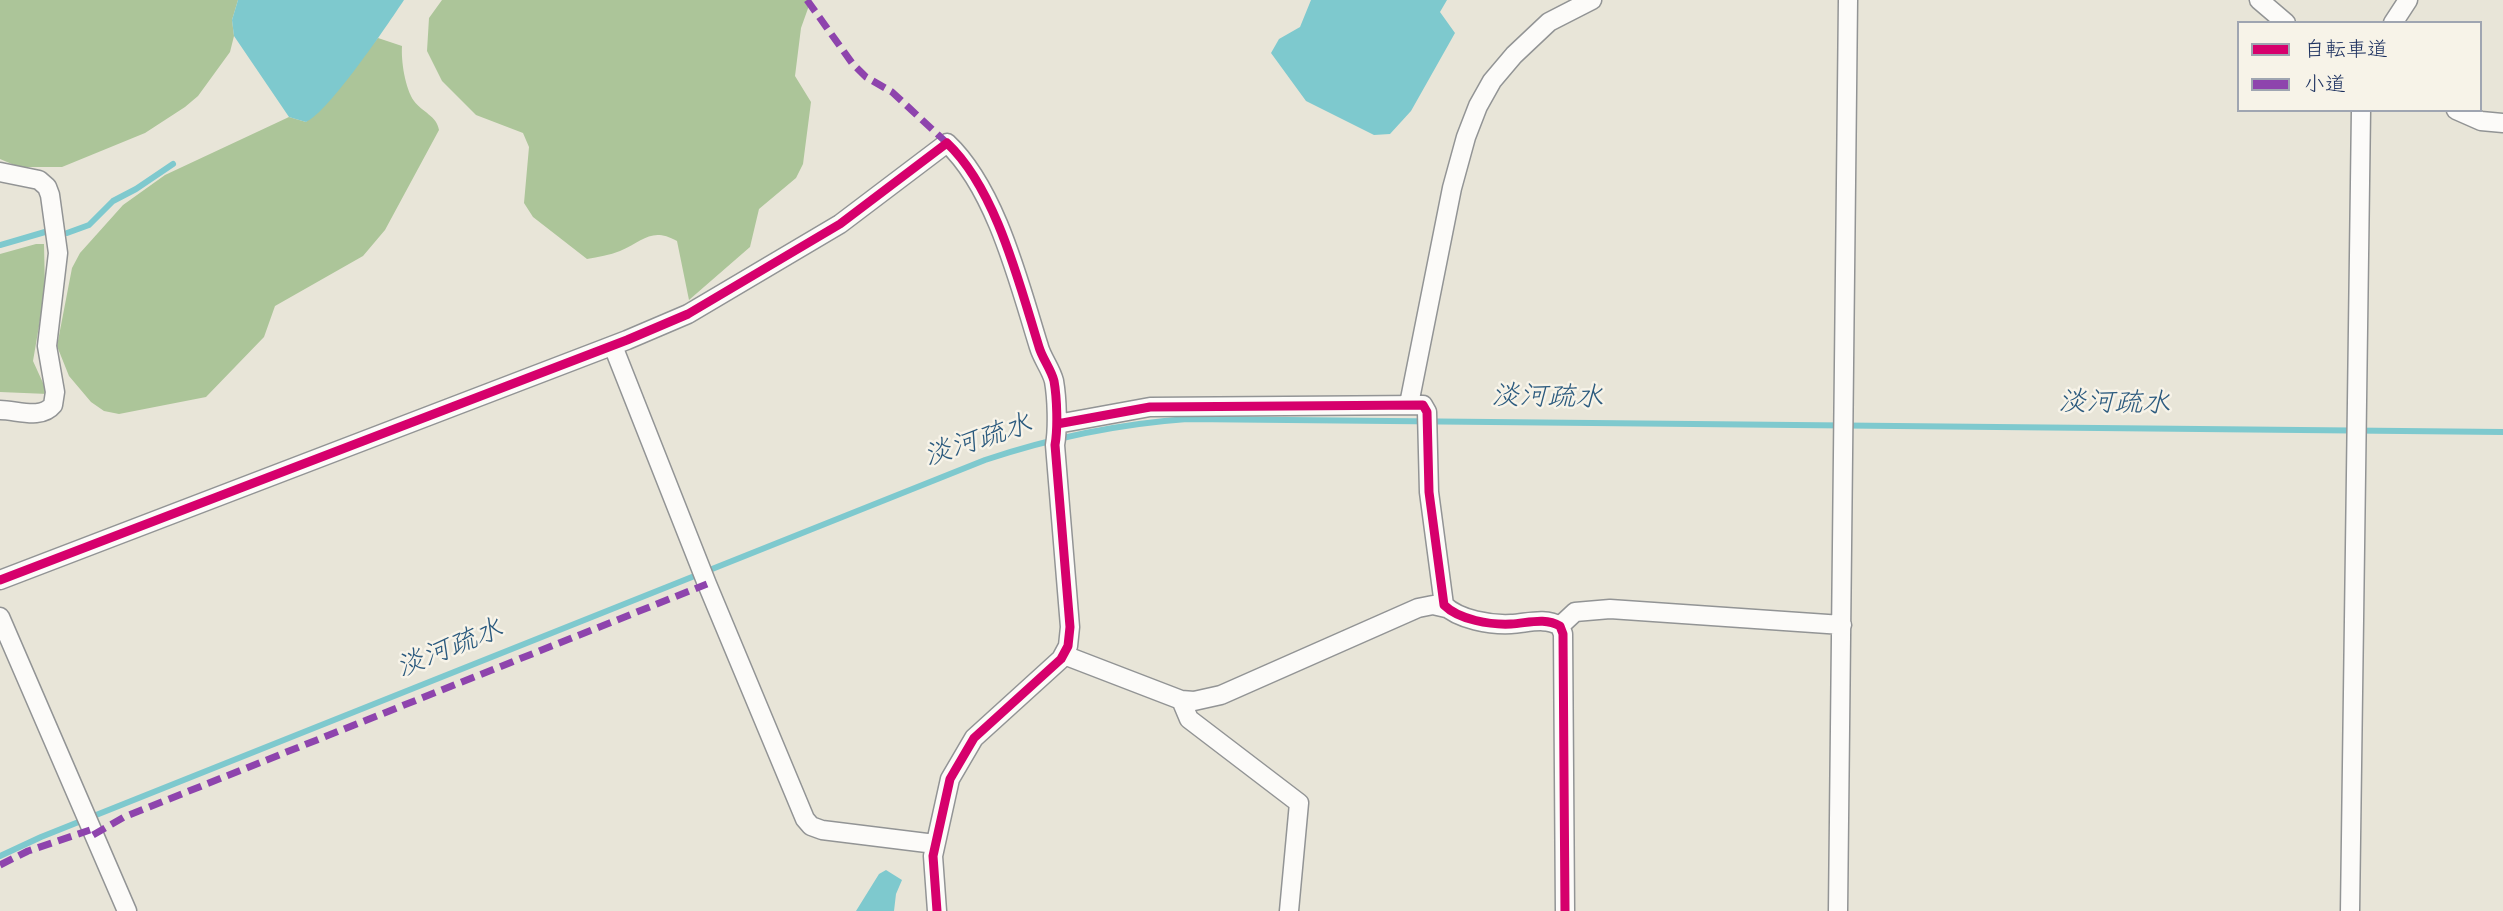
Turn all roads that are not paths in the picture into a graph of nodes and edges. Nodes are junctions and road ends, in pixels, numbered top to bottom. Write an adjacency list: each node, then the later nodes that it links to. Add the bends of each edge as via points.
1 (1592, 0): 12 (street, via 1549,22 1492,81 1478,106 1452,188)
2 (1849, 0): 18 (street)
3 (2259, 0): 5 (street)
4 (2408, 0): 6 (street)
5 (2284, 21)
6 (2394, 21)
7 (2361, 112): 28 (street)
8 (2461, 112): 9 (street, via 2481,121)
9 (2503, 123)
10 (0, 172): 13 (street, via 39,180 47,187 58,253 47,346 53,405 46,413 37,414)
11 (613, 346): 14 (street, via 688,314 840,224 947,143 978,182 1003,238 1054,382); 15 (street); 22 (street, via 801,814 822,830)
12 (1409, 404): 14 (street, via 1150,407); 16 (street, via 1423,405 1427,420 1429,492)
13 (0, 410)
14 (1056, 434): 20 (street, via 1070,618)
15 (0, 580)
16 (1446, 608): 19 (street, via 1485,622 1549,621); 21 (street, via 1418,608 1221,695)
17 (0, 617): 23 (street)
18 (1842, 625): 19 (street, via 1609,609 1575,612); 27 (street)
19 (1560, 626): 26 (street, via 1565,649)
20 (1064, 655): 21 (street); 22 (street, via 974,738 950,779)
21 (1181, 700): 25 (street, via 1189,719 1298,803)
22 (935, 844): 24 (street)
23 (127, 911)
24 (937, 911)
25 (1289, 911)
26 (1564, 911)
27 (1838, 911)
28 (2350, 911)

